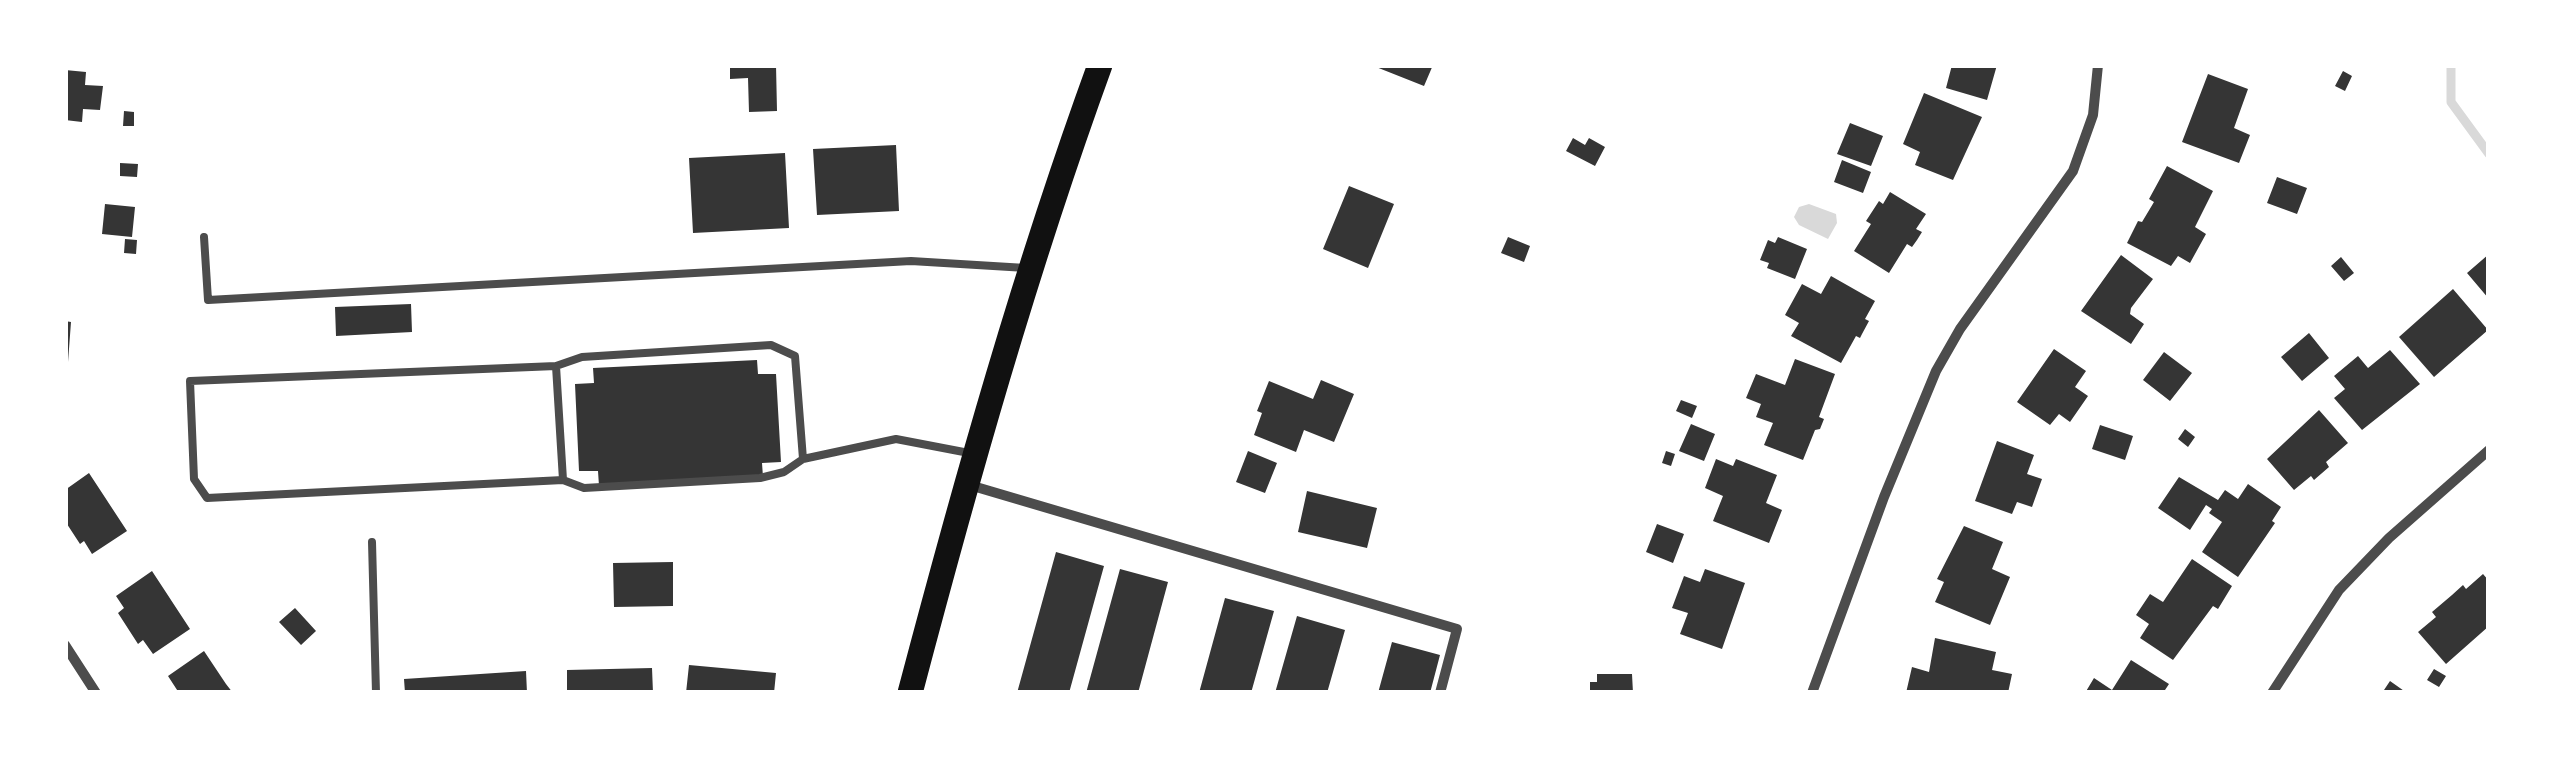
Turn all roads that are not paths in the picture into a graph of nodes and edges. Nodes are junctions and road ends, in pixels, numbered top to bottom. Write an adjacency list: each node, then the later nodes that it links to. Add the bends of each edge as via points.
1 (1100, 65): 4 (main road)
2 (2098, 65): 17 (street, via 2094,115 2073,171 1936,371)
3 (204, 237): 4 (lane, via 208,300 911,261)
4 (1031, 268): 7 (main road)
5 (556, 366): 8 (lane, via 582,356 771,345 795,356); 9 (lane); 9 (lane, via 190,381 194,478 207,498)
6 (2489, 450): 18 (street, via 2339,590)
7 (974, 454): 8 (lane, via 896,439); 10 (main road)
8 (803, 459): 9 (lane, via 760,478 584,488)
9 (563, 480)
10 (965, 484): 15 (main road); 16 (street, via 1457,629)
11 (372, 542): 14 (lane)
12 (65, 645): 13 (street)
13 (96, 693)
14 (376, 693)
15 (910, 693)
16 (1440, 693)
17 (1812, 693)
18 (2272, 693)

